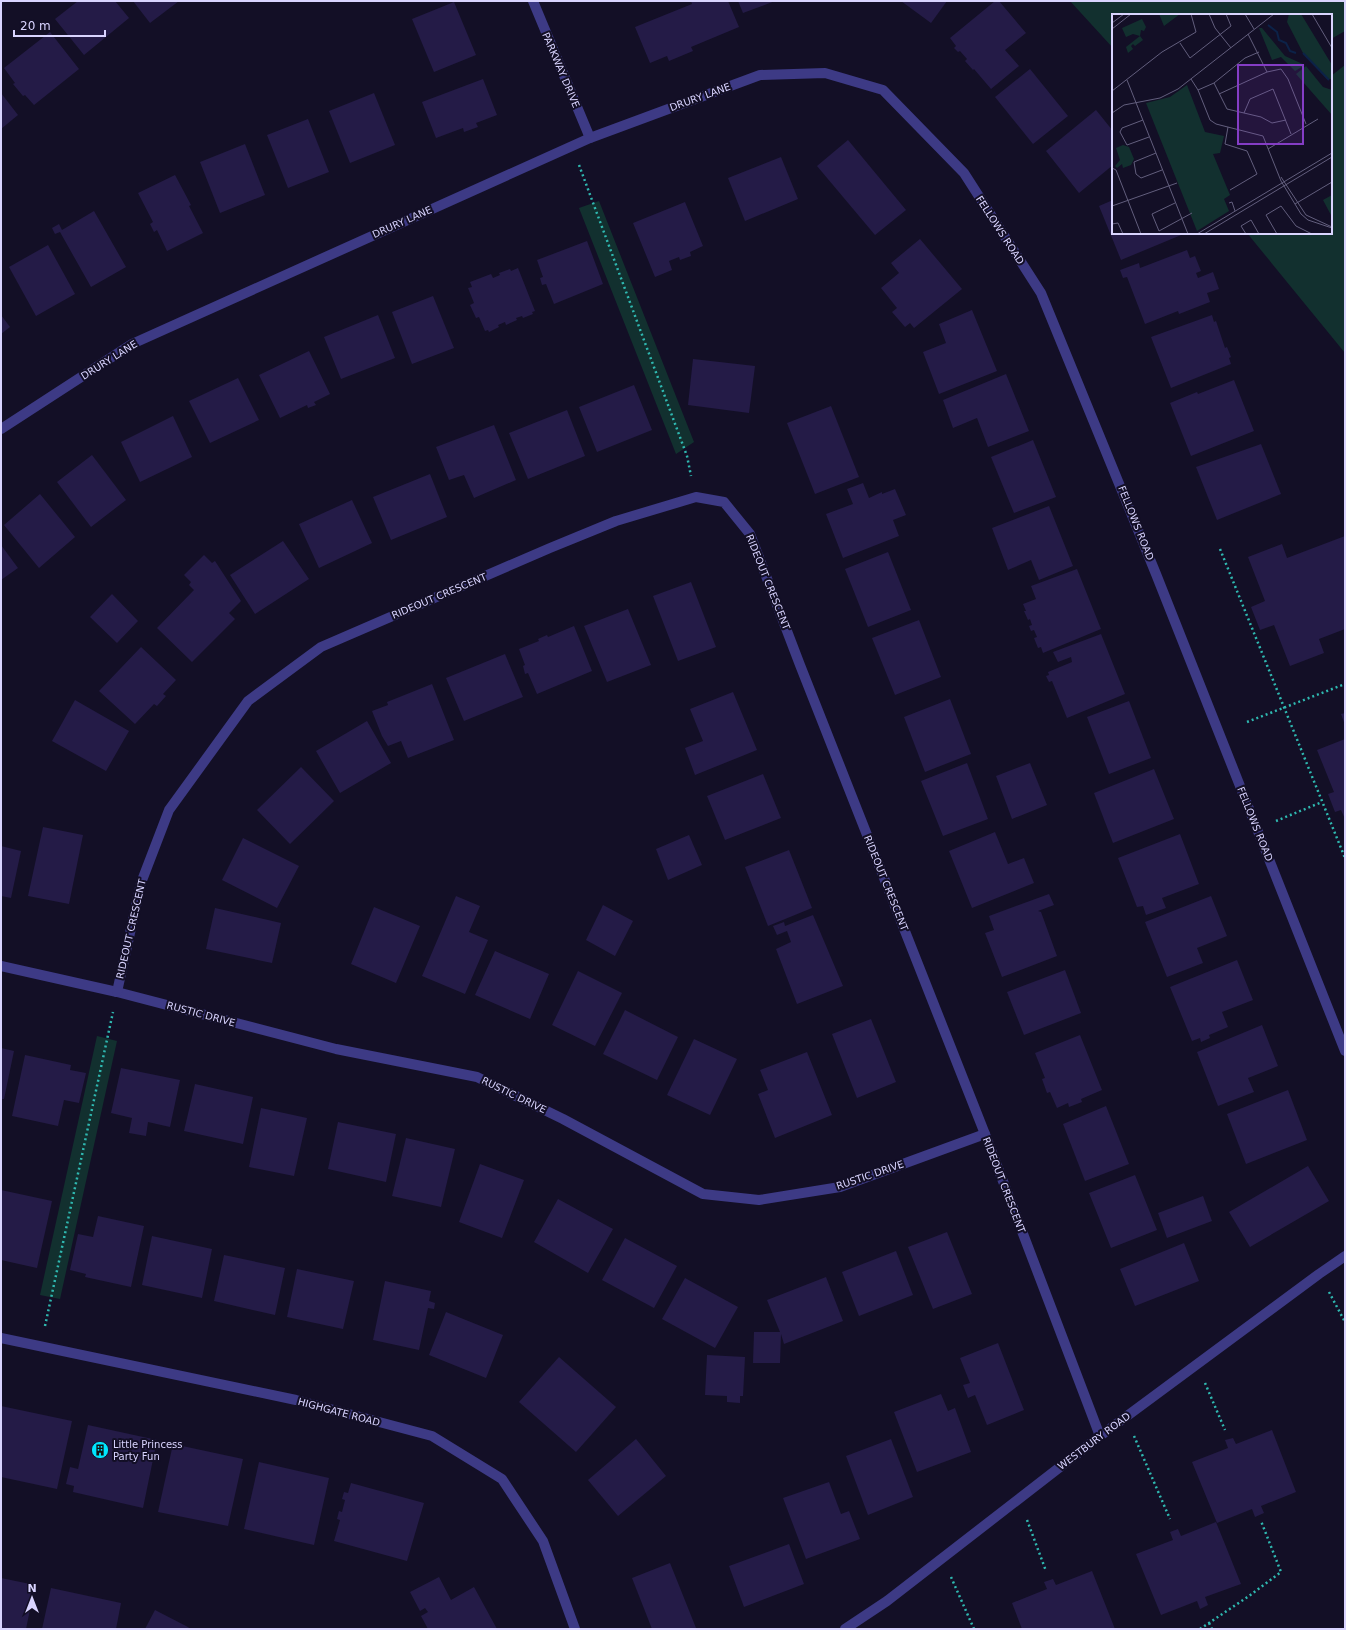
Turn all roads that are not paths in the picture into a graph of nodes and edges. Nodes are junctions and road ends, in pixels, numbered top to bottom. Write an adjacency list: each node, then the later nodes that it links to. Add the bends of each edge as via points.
1 (533, 1): 3 (street, PARKWAY DRIVE)
2 (825, 73): 3 (street, DRURY LANE, via 760,76); 7 (street, FELLOWS ROAD, via 883,90 964,173 1041,293 1156,574)
3 (590, 138): 4 (street, DRURY LANE, via 132,344)
4 (1, 430)
5 (1, 966): 6 (street, RUSTIC DRIVE)
6 (117, 992): 8 (street, RUSTIC DRIVE, via 336,1049 477,1077 563,1119 702,1194 759,1200 840,1187); 8 (street, RIDEOUT CRESCENT, via 141,883 169,810 248,701 321,647 616,521 696,496 724,502 750,534)
7 (1345, 1051)
8 (985, 1134): 11 (street, RIDEOUT CRESCENT)
9 (1345, 1256): 11 (street, WESTBURY ROAD)
10 (1, 1338): 12 (street, HIGHGATE ROAD, via 296,1400 432,1436 502,1479 543,1541)
11 (1100, 1436): 13 (street, WESTBURY ROAD, via 888,1601)
12 (575, 1629)
13 (845, 1629)

